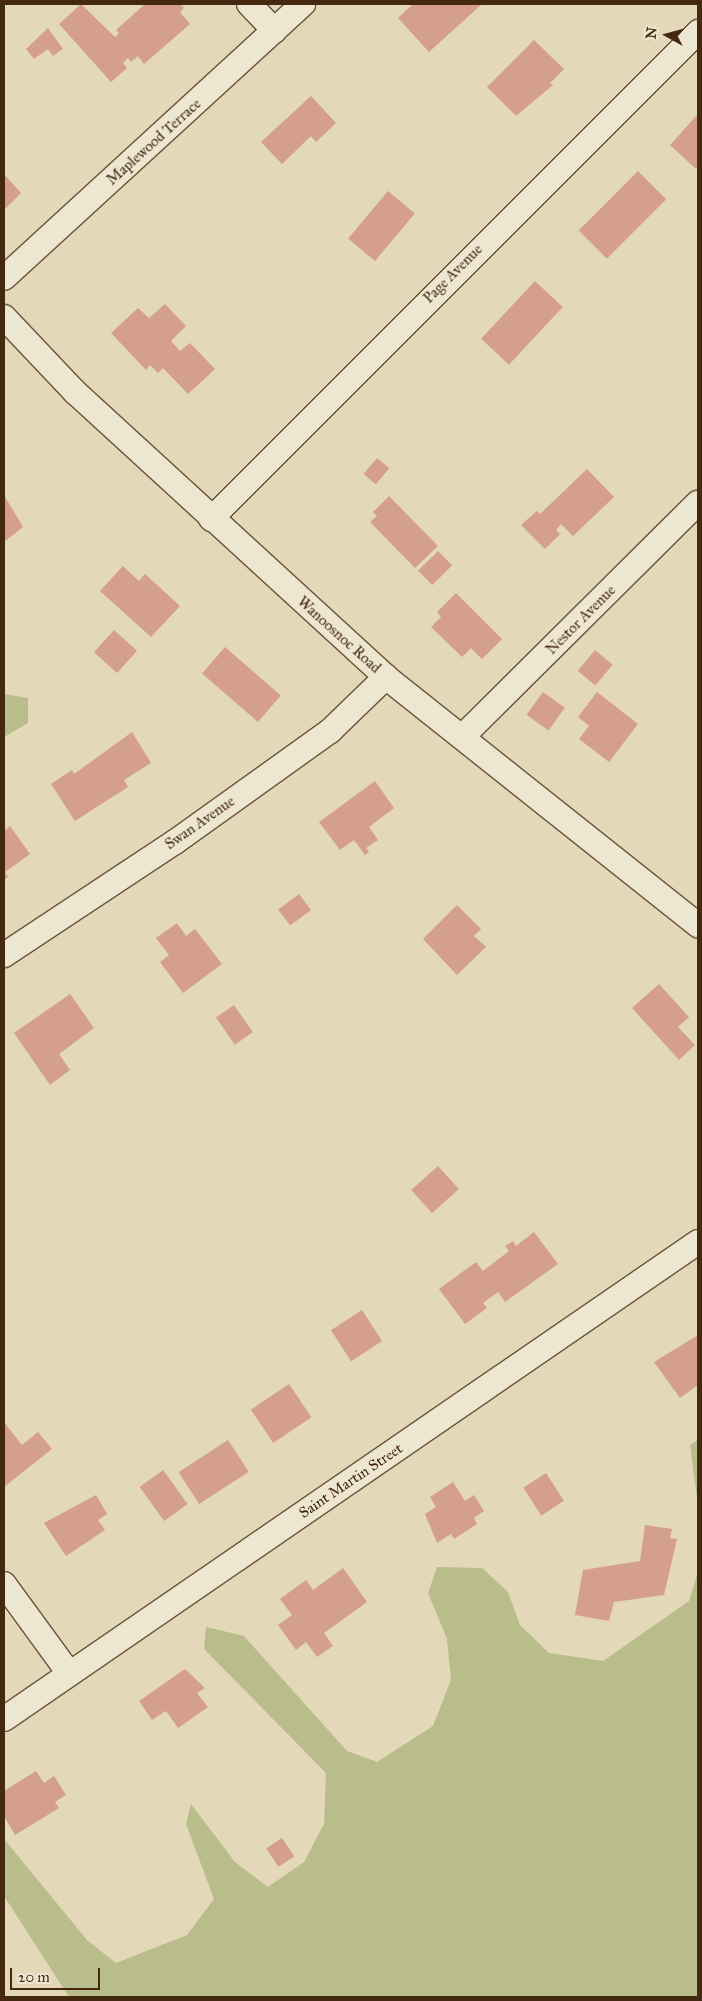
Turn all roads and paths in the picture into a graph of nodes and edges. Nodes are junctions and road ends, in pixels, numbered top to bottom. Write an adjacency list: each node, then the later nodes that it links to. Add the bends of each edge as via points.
1 (250, 4): 3 (street)
2 (303, 4): 3 (street, Maplewood Terrace)
3 (275, 31): 5 (street, Maplewood Terrace)
4 (698, 32): 8 (street, Page Avenue)
5 (4, 278)
6 (4, 317): 8 (street, Wanoosnoc Road, via 75,392)
7 (697, 506): 10 (street, Nestor Avenue)
8 (211, 519): 9 (street, Wanoosnoc Road)
9 (386, 677): 10 (street, Wanoosnoc Road); 12 (street, Swan Avenue, via 330,731 175,842)
10 (463, 736): 11 (street, Wanoosnoc Road)
11 (698, 925)
12 (4, 955)
13 (698, 1242): 15 (street, Saint Martin Street)
14 (4, 1584): 15 (street)
15 (69, 1674): 16 (street, Saint Martin Street)
16 (4, 1719)

